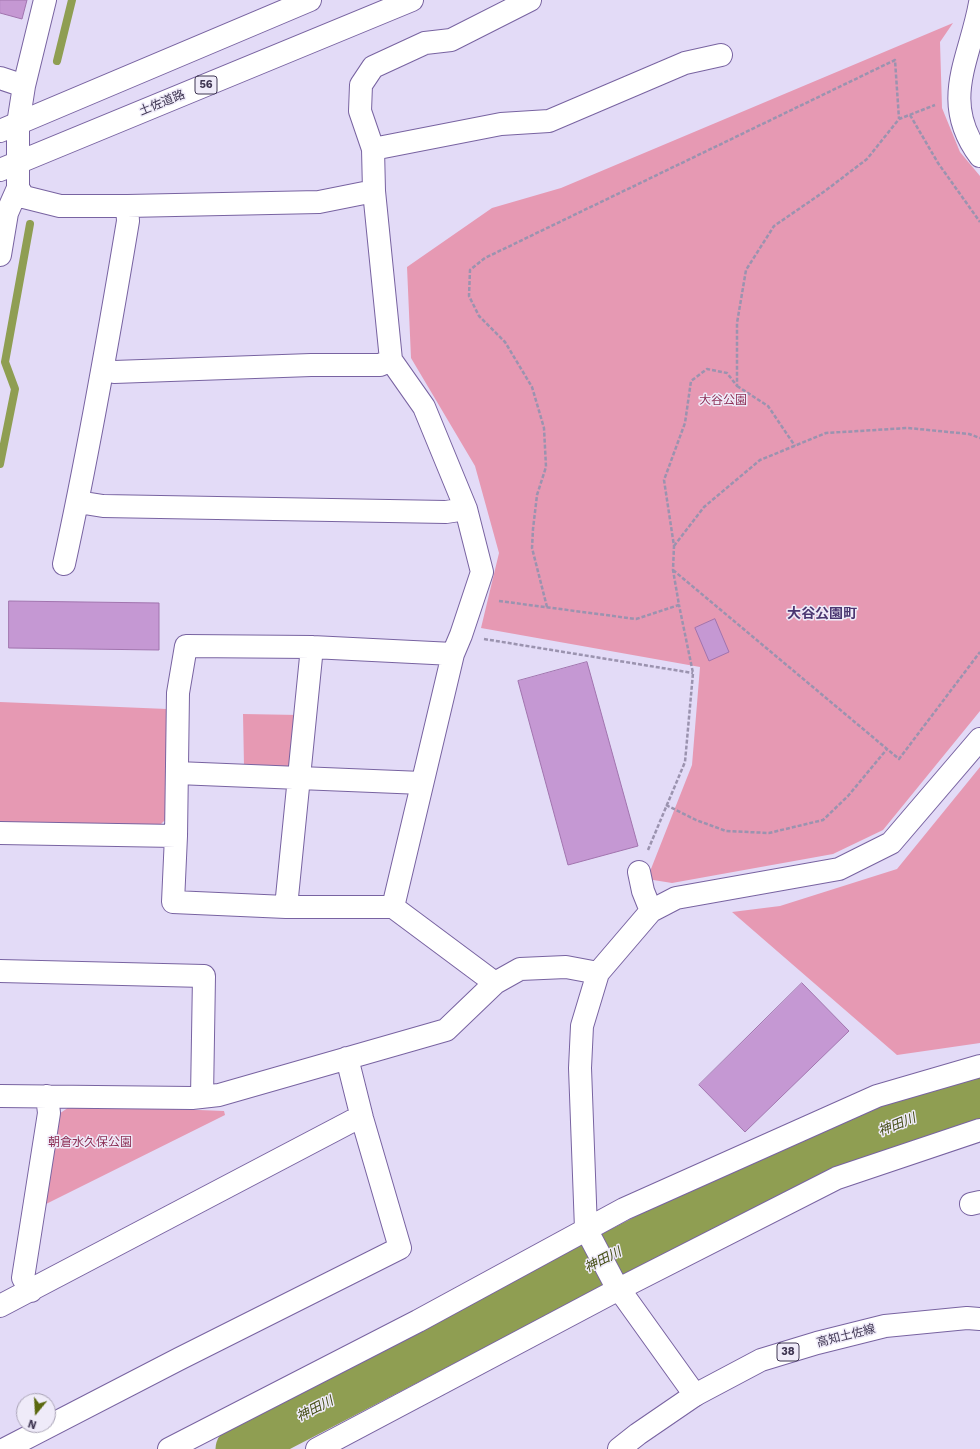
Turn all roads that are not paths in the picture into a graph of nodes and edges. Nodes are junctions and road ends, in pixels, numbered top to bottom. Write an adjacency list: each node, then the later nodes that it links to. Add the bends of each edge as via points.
1 (45, 0): 9 (main road)
2 (310, 0): 10 (main road)
3 (412, 0): 13 (main road, 土佐道路 / 56)
4 (530, 0): 11 (main road, via 452,40 425,43 373,67 361,85 360,111)
5 (980, 3): 6 (main road)
6 (975, 42): 12 (main road, via 963,67 959,99 962,125)
7 (721, 55): 11 (main road, via 685,63 550,121 501,124)
8 (0, 78): 9 (main road)
9 (24, 86): 10 (main road)
10 (9, 128): 13 (main road)
11 (373, 149): 15 (main road)
12 (980, 156)
13 (9, 166): 14 (main road)
14 (18, 188): 16 (main road, via 24,197 60,206); 17 (main road, via 7,213)
15 (374, 191): 16 (main road, via 319,202); 18 (main road)
16 (127, 206): 19 (main road, via 128,221)
17 (0, 255)
18 (391, 360): 19 (main road, via 380,365 114,372); 21 (main road, via 424,407)
19 (103, 368): 20 (main road)
20 (78, 502): 21 (main road, via 103,506 446,512); 22 (main road)
21 (466, 509): 23 (main road, via 482,572)
22 (64, 564)
23 (457, 645): 24 (main road); 28 (main road)
24 (312, 647): 26 (main road, via 186,646 178,693); 27 (main road)
25 (980, 739): 34 (main road, via 891,843 839,869 676,898)
26 (177, 773): 27 (main road); 30 (main road)
27 (299, 777): 28 (main road); 32 (main road)
28 (422, 783): 33 (main road)
29 (0, 833): 30 (main road)
30 (176, 836): 32 (main road, via 174,902)
31 (639, 872): 34 (main road)
32 (286, 907): 33 (main road)
33 (393, 907): 37 (main road)
34 (651, 910): 36 (main road)
35 (0, 971): 42 (main road, via 204,976)
36 (598, 972): 37 (main road, via 566,967 520,969); 45 (main road, via 582,1026 580,1054)
37 (495, 983): 38 (main road, via 446,1030)
38 (347, 1058): 42 (main road, via 219,1095); 43 (main road)
39 (980, 1066): 45 (main road, via 877,1096 624,1209)
40 (0, 1096): 41 (main road)
41 (47, 1096): 42 (main road); 47 (main road, via 49,1113 23,1278)
42 (202, 1097)
43 (362, 1118): 47 (main road); 51 (main road, via 400,1248)
44 (980, 1130): 46 (main road, via 837,1178)
45 (588, 1233): 46 (main road); 52 (main road)
46 (616, 1286): 50 (main road); 53 (main road)
47 (31, 1291): 48 (main road)
48 (0, 1306)
49 (980, 1319): 50 (main road, 高知土佐線 / 38, via 885,1326 817,1343 761,1360)
50 (695, 1395): 54 (main road, 高知土佐線 / 38)
51 (5, 1449)
52 (169, 1449)
53 (317, 1449)
54 (619, 1449)

